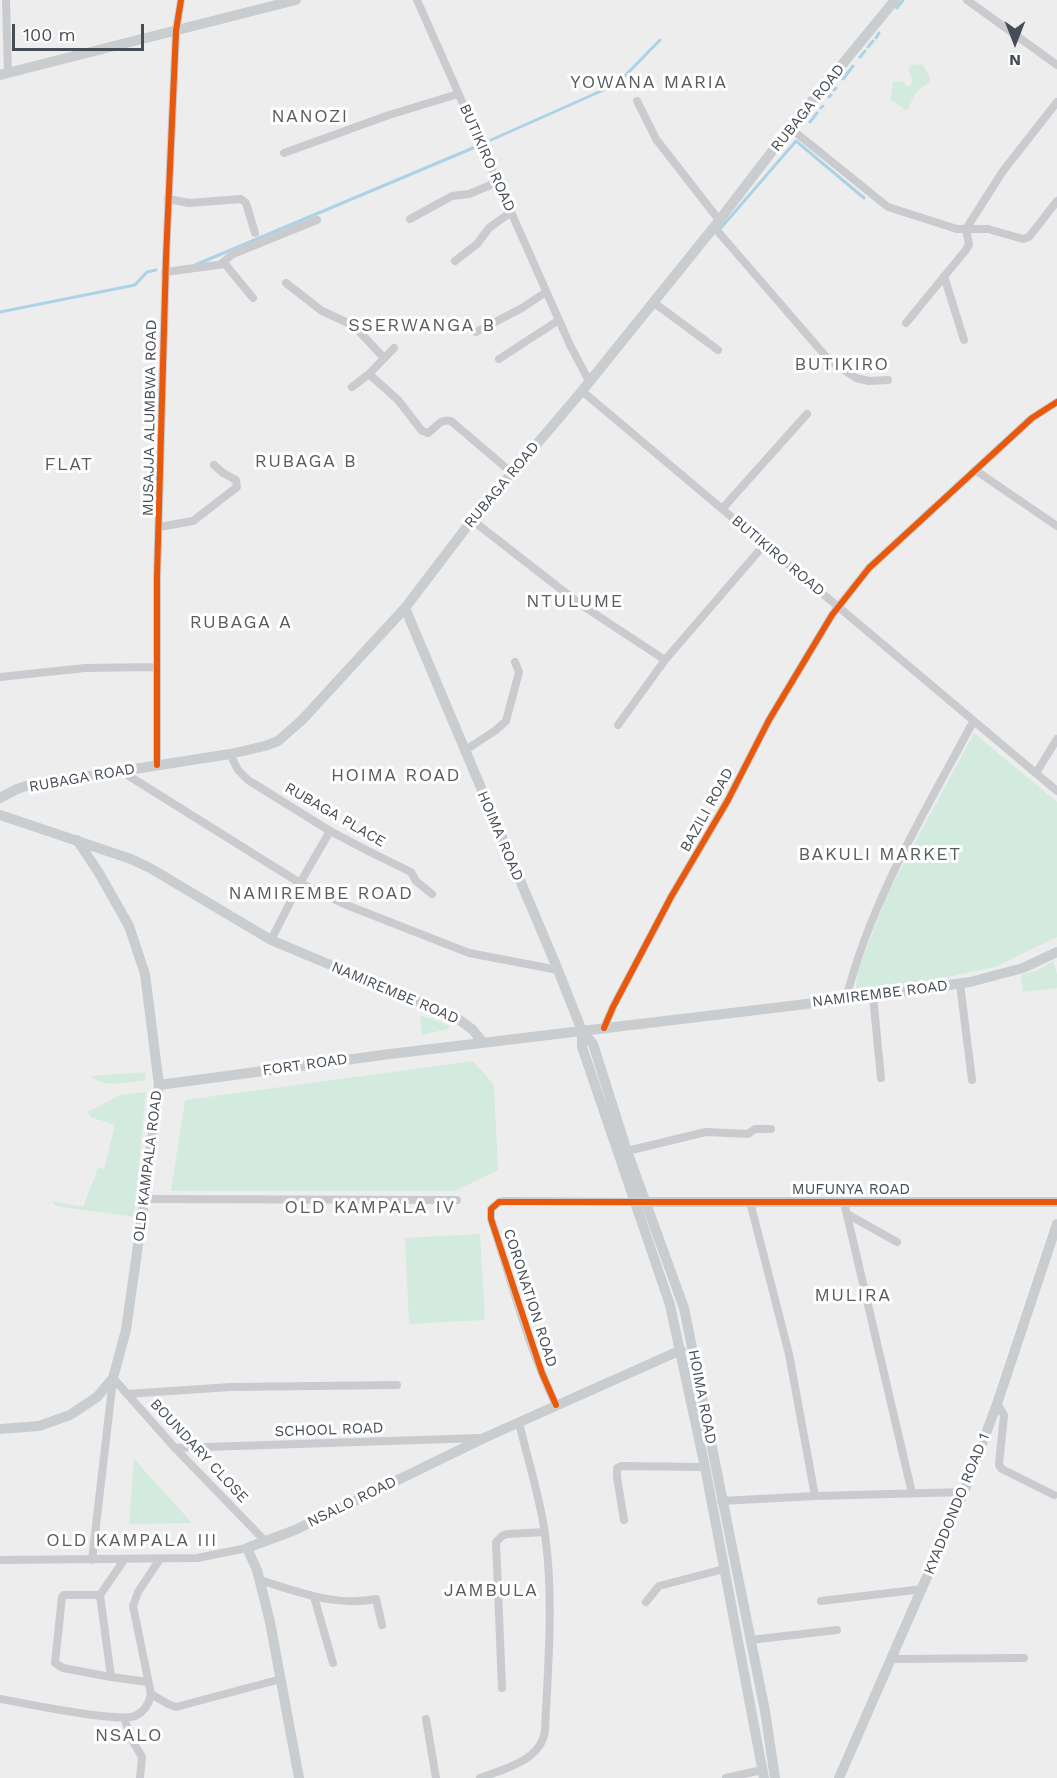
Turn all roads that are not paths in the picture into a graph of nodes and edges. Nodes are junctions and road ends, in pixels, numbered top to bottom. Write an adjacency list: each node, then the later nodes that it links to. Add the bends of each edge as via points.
1 (6, 0): 9 (street)
2 (181, 0): 7 (street, MUSAJJA ALUMBWA ROAD)
3 (296, 0): 7 (main road)
4 (417, 0): 10 (street, BUTIKIRO ROAD)
5 (967, 0): 8 (street)
6 (892, 1): 13 (main road, RUBAGA ROAD)
7 (176, 31): 9 (main road); 16 (street, MUSAJJA ALUMBWA ROAD)
8 (1057, 65)
9 (5, 73)
10 (459, 94): 14 (street); 15 (street, BUTIKIRO ROAD)
11 (637, 101): 21 (street, via 656,139)
12 (1057, 102): 22 (street, via 1003,171)
13 (790, 128): 21 (main road, RUBAGA ROAD); 22 (street, via 888,207)
14 (284, 153)
15 (498, 182): 18 (street, BUTIKIRO ROAD); 19 (street, via 469,194 452,196)
16 (168, 200): 23 (street, via 245,201); 26 (street, MUSAJJA ALUMBWA ROAD)
17 (1057, 201): 22 (street, via 1029,237 1023,239 988,229)
18 (511, 212): 24 (street); 29 (street, BUTIKIRO ROAD)
19 (410, 219)
20 (317, 220): 25 (street, via 233,254)
21 (717, 223): 31 (main road, RUBAGA ROAD); 41 (street, via 829,360 856,378)
22 (966, 230): 27 (street, via 969,245)
23 (255, 233)
24 (455, 261)
25 (222, 263): 26 (street); 30 (street)
26 (165, 272): 53 (street, MUSAJJA ALUMBWA ROAD)
27 (944, 276): 33 (street); 35 (street)
28 (286, 284): 38 (street, via 322,311 357,329)
29 (546, 291): 32 (street, BUTIKIRO ROAD); 34 (street)
30 (253, 298)
31 (653, 302): 37 (street); 42 (main road, RUBAGA ROAD)
32 (559, 321): 39 (street); 42 (street, BUTIKIRO ROAD)
33 (906, 322)
34 (476, 332)
35 (964, 340)
36 (394, 348): 38 (street)
37 (718, 350)
38 (384, 358): 40 (street)
39 (499, 359)
40 (369, 374): 43 (street); 49 (street, via 398,400 422,431 428,433 440,422 451,421)
41 (888, 380)
42 (589, 381): 44 (main road, RUBAGA ROAD)
43 (352, 387)
44 (582, 391): 49 (main road, RUBAGA ROAD); 50 (street, BUTIKIRO ROAD)
45 (1057, 402): 48 (street, BAZILI ROAD, via 1032,418)
46 (807, 414): 50 (street)
47 (214, 465): 53 (street, via 236,480 237,487 193,521)
48 (975, 470): 52 (street); 56 (street, BAZILI ROAD, via 869,568)
49 (512, 472): 51 (main road, RUBAGA ROAD)
50 (722, 509): 54 (street, BUTIKIRO ROAD)
51 (472, 520): 55 (main road, RUBAGA ROAD); 57 (street, via 580,604)
52 (1057, 526)
53 (159, 528): 59 (street, MUSAJJA ALUMBWA ROAD)
54 (764, 545): 56 (street, BUTIKIRO ROAD); 57 (street)
55 (405, 608): 64 (main road, HOIMA ROAD); 65 (main road, RUBAGA ROAD, via 282,738)
56 (838, 608): 61 (street, BUTIKIRO ROAD); 82 (street, BAZILI ROAD, via 769,720)
57 (665, 660): 62 (street)
58 (515, 662): 64 (street, via 519,672 506,721)
59 (155, 667): 60 (street, via 85,668); 66 (street, MUSAJJA ALUMBWA ROAD)
60 (0, 677)
61 (973, 722): 68 (street, BUTIKIRO ROAD); 81 (street, via 881,898)
62 (618, 725)
63 (1057, 739): 68 (street)
64 (464, 751): 78 (main road, HOIMA ROAD)
65 (230, 754): 66 (main road, RUBAGA ROAD); 72 (street, RUBAGA PLACE, via 248,780)
66 (157, 765): 67 (main road, RUBAGA ROAD)
67 (120, 771): 70 (main road, RUBAGA ROAD, via 27,786); 74 (street)
68 (1036, 774): 69 (street, BUTIKIRO ROAD)
69 (1057, 791)
70 (0, 798)
71 (0, 814): 73 (main road, NAMIREMBE ROAD)
72 (330, 831): 74 (street); 75 (street, RUBAGA PLACE, via 411,872)
73 (77, 840): 76 (main road, NAMIREMBE ROAD, via 150,868); 89 (main road, OLD KAMPALA ROAD, via 120,908 137,944 145,974)
74 (300, 883): 76 (street); 78 (street, via 469,953)
75 (432, 894)
76 (270, 940): 83 (main road, NAMIREMBE ROAD, via 458,1018)
77 (1057, 952): 79 (main road, NAMIREMBE ROAD, via 1023,968)
78 (558, 970): 84 (main road, HOIMA ROAD)
79 (960, 984): 80 (main road, NAMIREMBE ROAD); 88 (street)
80 (873, 996): 81 (main road, NAMIREMBE ROAD); 87 (street)
81 (846, 999): 82 (main road, NAMIREMBE ROAD)
82 (604, 1028): 84 (main road, NAMIREMBE ROAD)
83 (472, 1030): 85 (main road, NAMIREMBE ROAD); 86 (main road)
84 (582, 1031): 85 (main road, NAMIREMBE ROAD); 91 (main road, HOIMA ROAD, via 593,1044); 94 (main road, HOIMA ROAD, via 582,1047 618,1154)
85 (483, 1043): 86 (main road, FORT ROAD)
86 (451, 1047): 89 (main road, FORT ROAD)
87 (881, 1078)
88 (972, 1080)
89 (159, 1085): 92 (main road, OLD KAMPALA ROAD)
90 (771, 1130): 91 (street, via 755,1129 748,1134 706,1132)
91 (627, 1151): 94 (main road, HOIMA ROAD)
92 (145, 1198): 93 (street); 102 (main road, OLD KAMPALA ROAD, via 126,1330)
93 (457, 1200)
94 (641, 1202): 95 (main road, MUFUNYA ROAD); 101 (main road, HOIMA ROAD); 106 (street, CORONATION ROAD, via 504,1201 491,1209); 116 (main road, HOIMA ROAD, via 684,1308)
95 (750, 1202): 96 (main road, MUFUNYA ROAD); 115 (street, via 789,1354)
96 (844, 1202): 97 (main road, MUFUNYA ROAD); 98 (street)
97 (1057, 1202)
98 (847, 1214): 100 (street); 113 (street)
99 (1057, 1224): 105 (main road, KYADDONDO ROAD 1)
100 (897, 1242)
101 (681, 1350): 106 (main road, NSALO ROAD); 111 (main road, HOIMA ROAD)
102 (113, 1378): 104 (street, BOUNDARY CLOSE); 108 (main road, OLD KAMPALA ROAD, via 97,1397 70,1415 39,1426); 123 (street)
103 (397, 1384): 104 (street)
104 (127, 1394): 110 (street, BOUNDARY CLOSE)
105 (997, 1404): 112 (main road, KYADDONDO ROAD 1); 114 (street, via 1004,1415 999,1465)
106 (556, 1405): 107 (main road, NSALO ROAD)
107 (519, 1422): 109 (main road, NSALO ROAD); 118 (street)
108 (0, 1429)
109 (484, 1438): 110 (street, SCHOOL ROAD); 119 (main road, NSALO ROAD)
110 (175, 1449): 119 (street, BOUNDARY CLOSE)
111 (705, 1467): 117 (street, via 617,1468); 125 (main road, HOIMA ROAD)
112 (964, 1492): 113 (street); 127 (main road, KYADDONDO ROAD 1)
113 (912, 1493): 115 (street)
114 (1054, 1495)
115 (815, 1496): 116 (street)
116 (721, 1501): 134 (main road, HOIMA ROAD)
117 (624, 1520)
118 (545, 1532): 141 (street, via 507,1534 496,1542); 150 (street, via 550,1631 544,1737 538,1749 517,1764)
119 (266, 1542): 120 (main road, NSALO ROAD)
120 (247, 1548): 121 (street, NSALO ROAD, via 197,1558); 126 (main road)
121 (159, 1559): 124 (street, NSALO ROAD); 140 (street, via 132,1606)
122 (0, 1560): 123 (street, NSALO ROAD)
123 (92, 1560): 124 (street, NSALO ROAD)
124 (124, 1560): 128 (street)
125 (724, 1569): 131 (street, via 659,1586); 146 (main road, HOIMA ROAD)
126 (260, 1580): 129 (street); 139 (main road)
127 (923, 1589): 130 (street); 136 (main road, KYADDONDO ROAD 1)
128 (100, 1595): 138 (street); 138 (street, via 62,1597 55,1663)
129 (314, 1597): 132 (street, via 336,1601 376,1599); 137 (street)
130 (821, 1601)
131 (646, 1602)
132 (382, 1625)
133 (837, 1630): 134 (street)
134 (750, 1640): 152 (main road, HOIMA ROAD)
135 (1024, 1658): 136 (street)
136 (891, 1659): 153 (main road, KYADDONDO ROAD 1)
137 (333, 1663)
138 (111, 1677): 140 (street)
139 (281, 1679): 142 (street, via 176,1707); 148 (main road)
140 (148, 1682): 142 (street)
141 (502, 1688)
142 (151, 1695): 144 (street, via 144,1710)
143 (0, 1699): 144 (street)
144 (124, 1718): 147 (street, via 142,1757)
145 (426, 1719): 149 (street)
146 (763, 1774): 151 (street)
147 (140, 1778)
148 (299, 1778)
149 (436, 1778)
150 (480, 1778)
151 (726, 1778)
152 (775, 1778)
153 (839, 1778)

